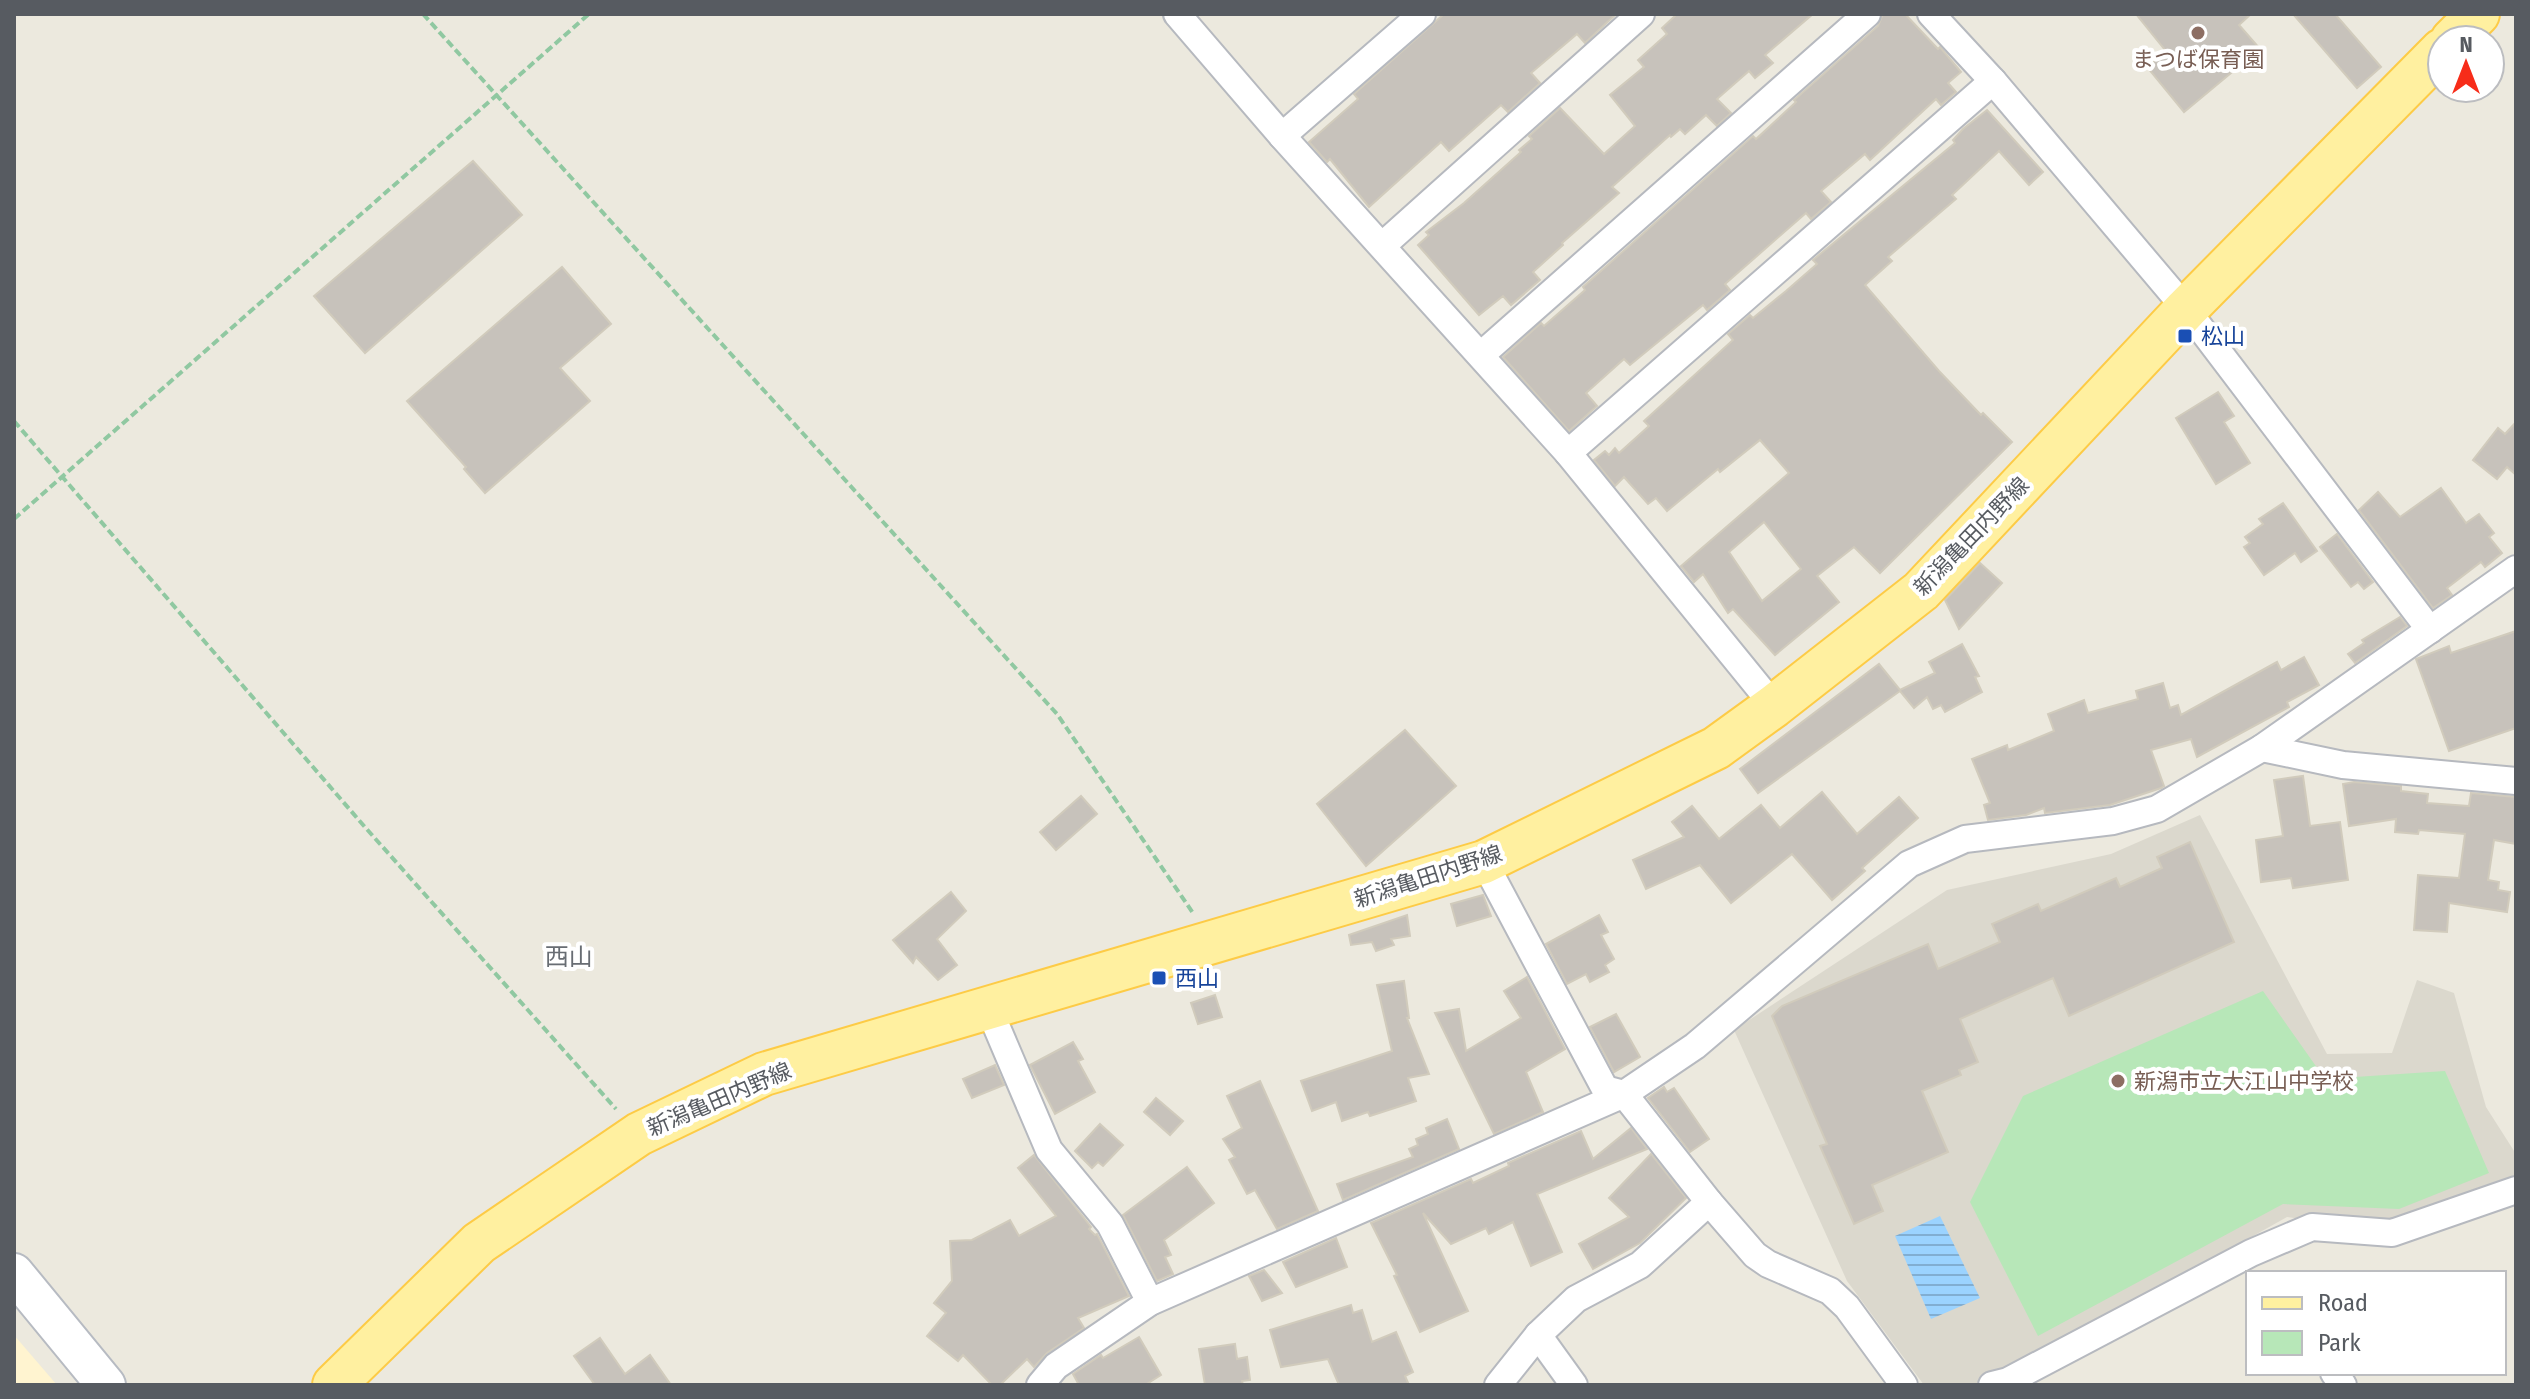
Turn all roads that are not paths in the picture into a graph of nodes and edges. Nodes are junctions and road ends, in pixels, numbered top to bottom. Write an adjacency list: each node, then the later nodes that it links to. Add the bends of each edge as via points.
1 (1177, 14): 8 (street)
2 (1422, 14): 8 (street)
3 (1641, 14): 9 (street)
4 (1867, 14): 11 (street)
5 (1931, 14): 7 (street)
6 (2426, 66): 10 (main road, 新潟亀田内野線)
7 (1993, 81): 10 (street); 12 (street)
8 (1282, 136): 9 (street)
9 (1383, 245): 11 (street)
10 (2186, 309): 14 (street); 15 (main road, 新潟亀田内野線, via 1921,591)
11 (1481, 355): 12 (street)
12 (1568, 453): 15 (street)
13 (2516, 569): 14 (street)
14 (2430, 630): 16 (street)
15 (1774, 706): 18 (main road, 新潟亀田内野線, via 1716,748)
16 (2262, 748): 17 (street, via 2343,765); 20 (street, via 2157,809 2113,821 1965,839 1909,864 1695,1046)
17 (2516, 781)
18 (1484, 862): 19 (main road, 新潟亀田内野線); 20 (street, via 1605,1089)
19 (989, 1009): 25 (street, via 1049,1150 1110,1224); 28 (main road, 新潟亀田内野線, via 764,1074 639,1134 479,1243)
20 (1624, 1094): 22 (street); 25 (street)
21 (2516, 1190): 23 (street, via 2392,1233 2312,1227)
22 (1709, 1202): 26 (street, via 1640,1265 1576,1299); 32 (street, via 1755,1255 1830,1291)
23 (2257, 1263): 33 (street)
24 (14, 1273): 27 (street)
25 (1150, 1302): 29 (street, via 1056,1366)
26 (1538, 1335): 30 (street); 31 (street)
27 (106, 1385)
28 (334, 1385)
29 (1040, 1385)
30 (1498, 1385)
31 (1574, 1385)
32 (1904, 1385)
33 (1992, 1385)

